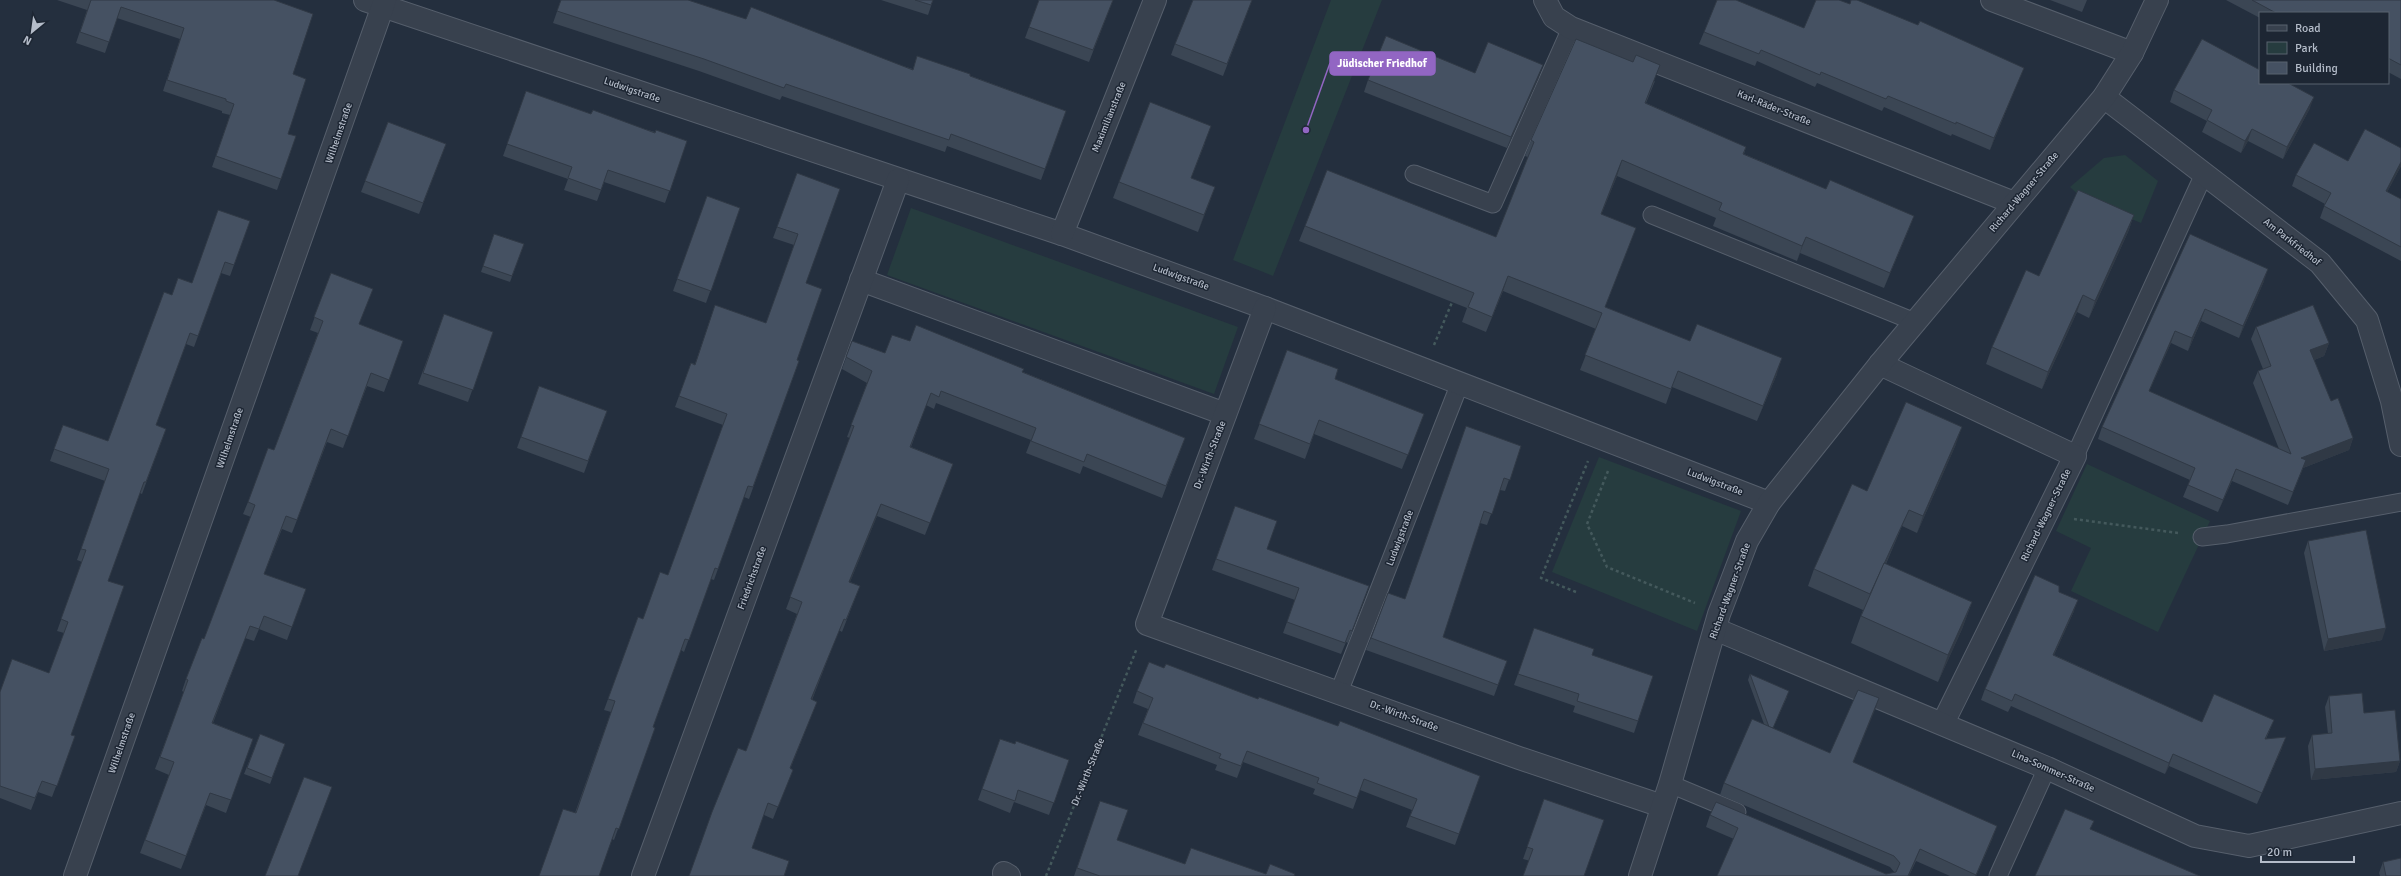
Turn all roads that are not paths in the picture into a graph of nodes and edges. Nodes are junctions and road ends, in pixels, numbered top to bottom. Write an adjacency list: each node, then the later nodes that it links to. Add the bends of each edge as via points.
1 (1155, 0): 14 (street, Maximilianstraße)
2 (1545, 0): 6 (street, Karl-Räder-Straße, via 1554,17)
3 (1992, 0): 7 (street)
4 (2157, 0): 7 (street, Richard-Wagner-Straße)
5 (378, 2): 11 (street, Ludwigstraße); 34 (street, Wilhelmstraße)
6 (1571, 28): 9 (lane, via 1493,204); 12 (street, Karl-Räder-Straße)
7 (2132, 53): 8 (street, Richard-Wagner-Straße)
8 (2104, 97): 10 (street, Am Parkfriedhof); 12 (street, Richard-Wagner-Straße)
9 (1414, 174)
10 (2204, 174): 21 (street, Am Parkfriedhof, via 2320,263 2367,320 2392,401); 22 (lane)
11 (898, 180): 14 (street, Ludwigstraße); 15 (street)
12 (2014, 203): 17 (street, Richard-Wagner-Straße)
13 (1652, 215): 17 (lane)
14 (1062, 234): 16 (street, Ludwigstraße)
15 (861, 280): 20 (street); 35 (street, Friedrichstraße)
16 (1265, 308): 19 (street, Ludwigstraße); 20 (street, Dr.-Wirth-Straße)
17 (1915, 322): 18 (street, Richard-Wagner-Straße)
18 (1880, 364): 22 (street); 24 (street, Richard-Wagner-Straße)
19 (1460, 383): 24 (street, Ludwigstraße); 27 (lane, Ludwigstraße)
20 (1225, 414): 27 (street, Dr.-Wirth-Straße, via 1147,624)
21 (2401, 445)
22 (2075, 456): 28 (street, Richard-Wagner-Straße)
23 (2401, 502): 25 (lane, via 2227,534)
24 (1769, 503): 26 (street, Richard-Wagner-Straße, via 1747,542)
25 (2202, 536)
26 (1717, 621): 28 (street, Lina-Sommer-Straße); 30 (street, Richard-Wagner-Straße)
27 (1339, 692): 31 (street, Dr.-Wirth-Straße, via 1519,758)
28 (1943, 723): 29 (street, Lina-Sommer-Straße)
29 (2047, 768): 32 (street, Lina-Sommer-Straße, via 2195,836 2249,846); 37 (lane)
30 (1670, 784): 31 (street, Richard-Wagner-Straße); 33 (lane)
31 (1662, 806): 36 (street, Richard-Wagner-Straße)
32 (2401, 813)
33 (1755, 819)
34 (75, 876)
35 (643, 876)
36 (1640, 876)
37 (1998, 876)

